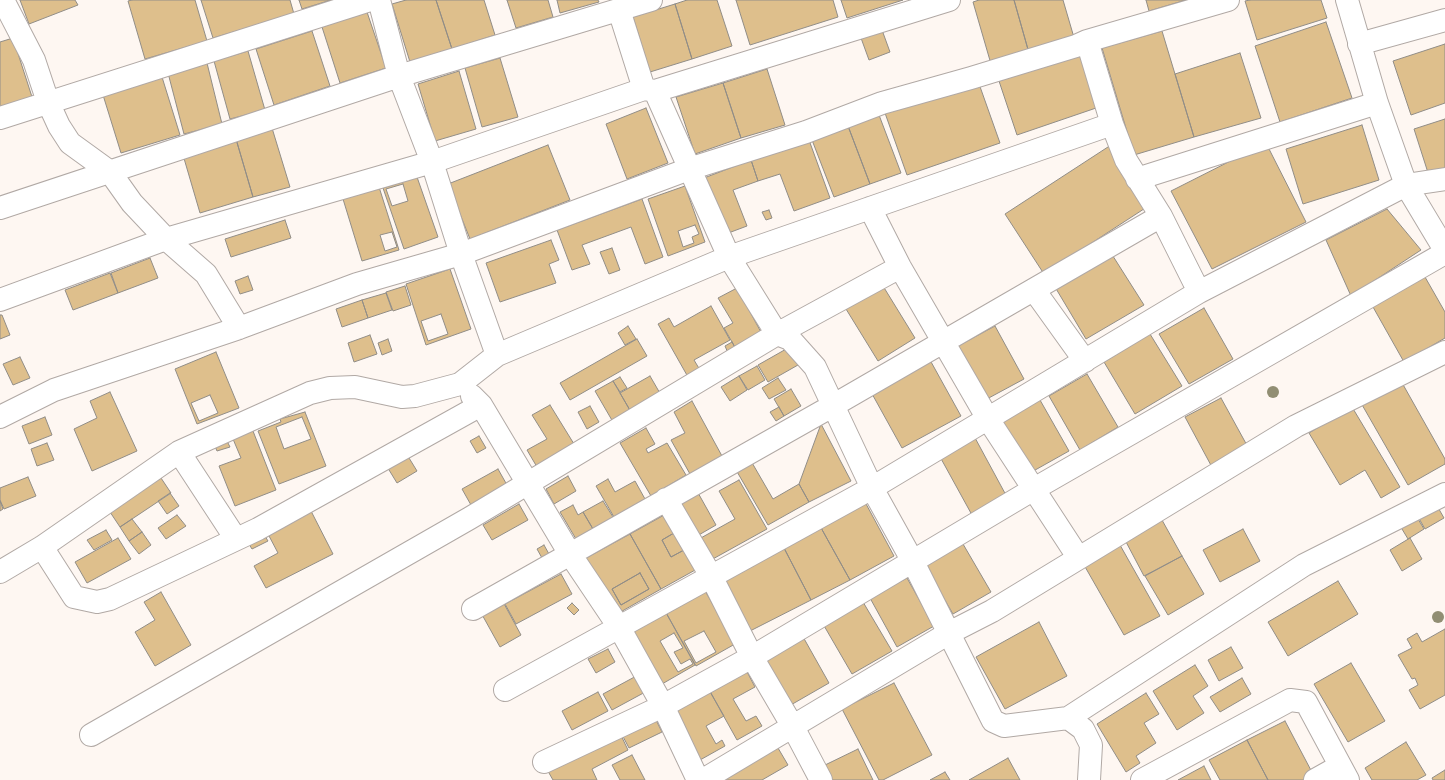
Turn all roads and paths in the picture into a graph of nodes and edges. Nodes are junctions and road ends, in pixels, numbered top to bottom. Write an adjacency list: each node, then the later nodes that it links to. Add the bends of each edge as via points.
1 (3, 0): 14 (street, via 34,60)
2 (370, 0): 14 (street)
3 (379, 0): 12 (street)
4 (651, 0): 8 (street)
5 (949, 0): 13 (street)
6 (1228, 0): 10 (street)
7 (1346, 0): 11 (street)
8 (619, 10): 12 (street); 13 (street)
9 (1445, 20): 11 (street)
10 (1087, 41): 17 (street); 19 (street, via 882,103 806,132)
11 (1359, 44): 15 (street)
12 (399, 76): 18 (street); 20 (street)
13 (649, 90): 18 (street); 19 (street)
14 (48, 102): 16 (street); 20 (street, via 70,142)
15 (1377, 103): 21 (street); 23 (street)
16 (0, 118)
17 (1112, 124): 21 (street, via 1126,160); 25 (street)
18 (432, 162): 27 (street); 29 (street)
19 (689, 169): 29 (street); 30 (street)
20 (110, 172): 24 (street); 27 (street, via 132,203)
21 (1138, 179): 26 (street)
22 (1445, 179): 23 (street)
23 (1406, 185): 28 (street); 33 (street)
24 (0, 208)
25 (870, 208): 30 (street); 31 (street)
26 (1161, 216): 32 (street); 33 (street)
27 (166, 239): 34 (street); 35 (street, via 206,274)
28 (1445, 252): 49 (street)
29 (462, 254): 35 (street, via 357,284); 39 (street)
30 (729, 258): 36 (street); 39 (street)
31 (900, 267): 36 (street); 37 (street)
32 (1034, 290): 37 (street); 40 (street)
33 (1199, 292): 40 (street)
34 (0, 300)
35 (239, 328): 44 (street, via 54,390)
36 (777, 334): 43 (street, via 790,339 799,347 815,367); 47 (street)
37 (943, 342): 43 (street); 45 (street)
38 (1445, 352): 55 (street, via 1296,426)
39 (497, 355): 41 (street)
40 (1085, 361): 45 (street)
41 (460, 384): 42 (street); 46 (street, via 402,397 355,387 330,388 310,393)
42 (481, 405): 47 (street); 52 (street)
43 (834, 405): 48 (street); 51 (street)
44 (0, 417)
45 (988, 419): 48 (street); 49 (street)
46 (179, 452): 52 (street); 53 (street)
47 (529, 483): 54 (street); 67 (street)
48 (872, 488): 56 (street); 58 (street)
49 (1034, 489): 55 (street); 56 (street)
50 (1445, 494): 65 (street, via 1304,565)
51 (666, 499): 54 (street); 58 (street)
52 (236, 539): 53 (street, via 110,600 97,602 74,597)
53 (42, 547): 57 (street)
54 (570, 554): 59 (street); 60 (street)
55 (1078, 558): 61 (street)
56 (912, 560): 61 (street); 62 (street)
57 (0, 572)
58 (711, 576): 60 (street); 62 (street)
59 (473, 609)
60 (619, 627): 63 (street); 64 (street)
61 (949, 633): 65 (street, via 993,721 1004,726); 66 (street)
62 (752, 657): 64 (street); 66 (street)
63 (505, 690)
64 (663, 706): 68 (street); 70 (street)
65 (1068, 718): 73 (street, via 1083,729 1091,745)
66 (793, 727): 71 (street); 72 (street)
67 (91, 735)
68 (544, 762)
69 (1344, 773): 74 (street, via 1306,702 1290,700); 75 (street)
70 (698, 780)
71 (703, 780)
72 (821, 780)
73 (1089, 780)
74 (1142, 780)
75 (1315, 780)

